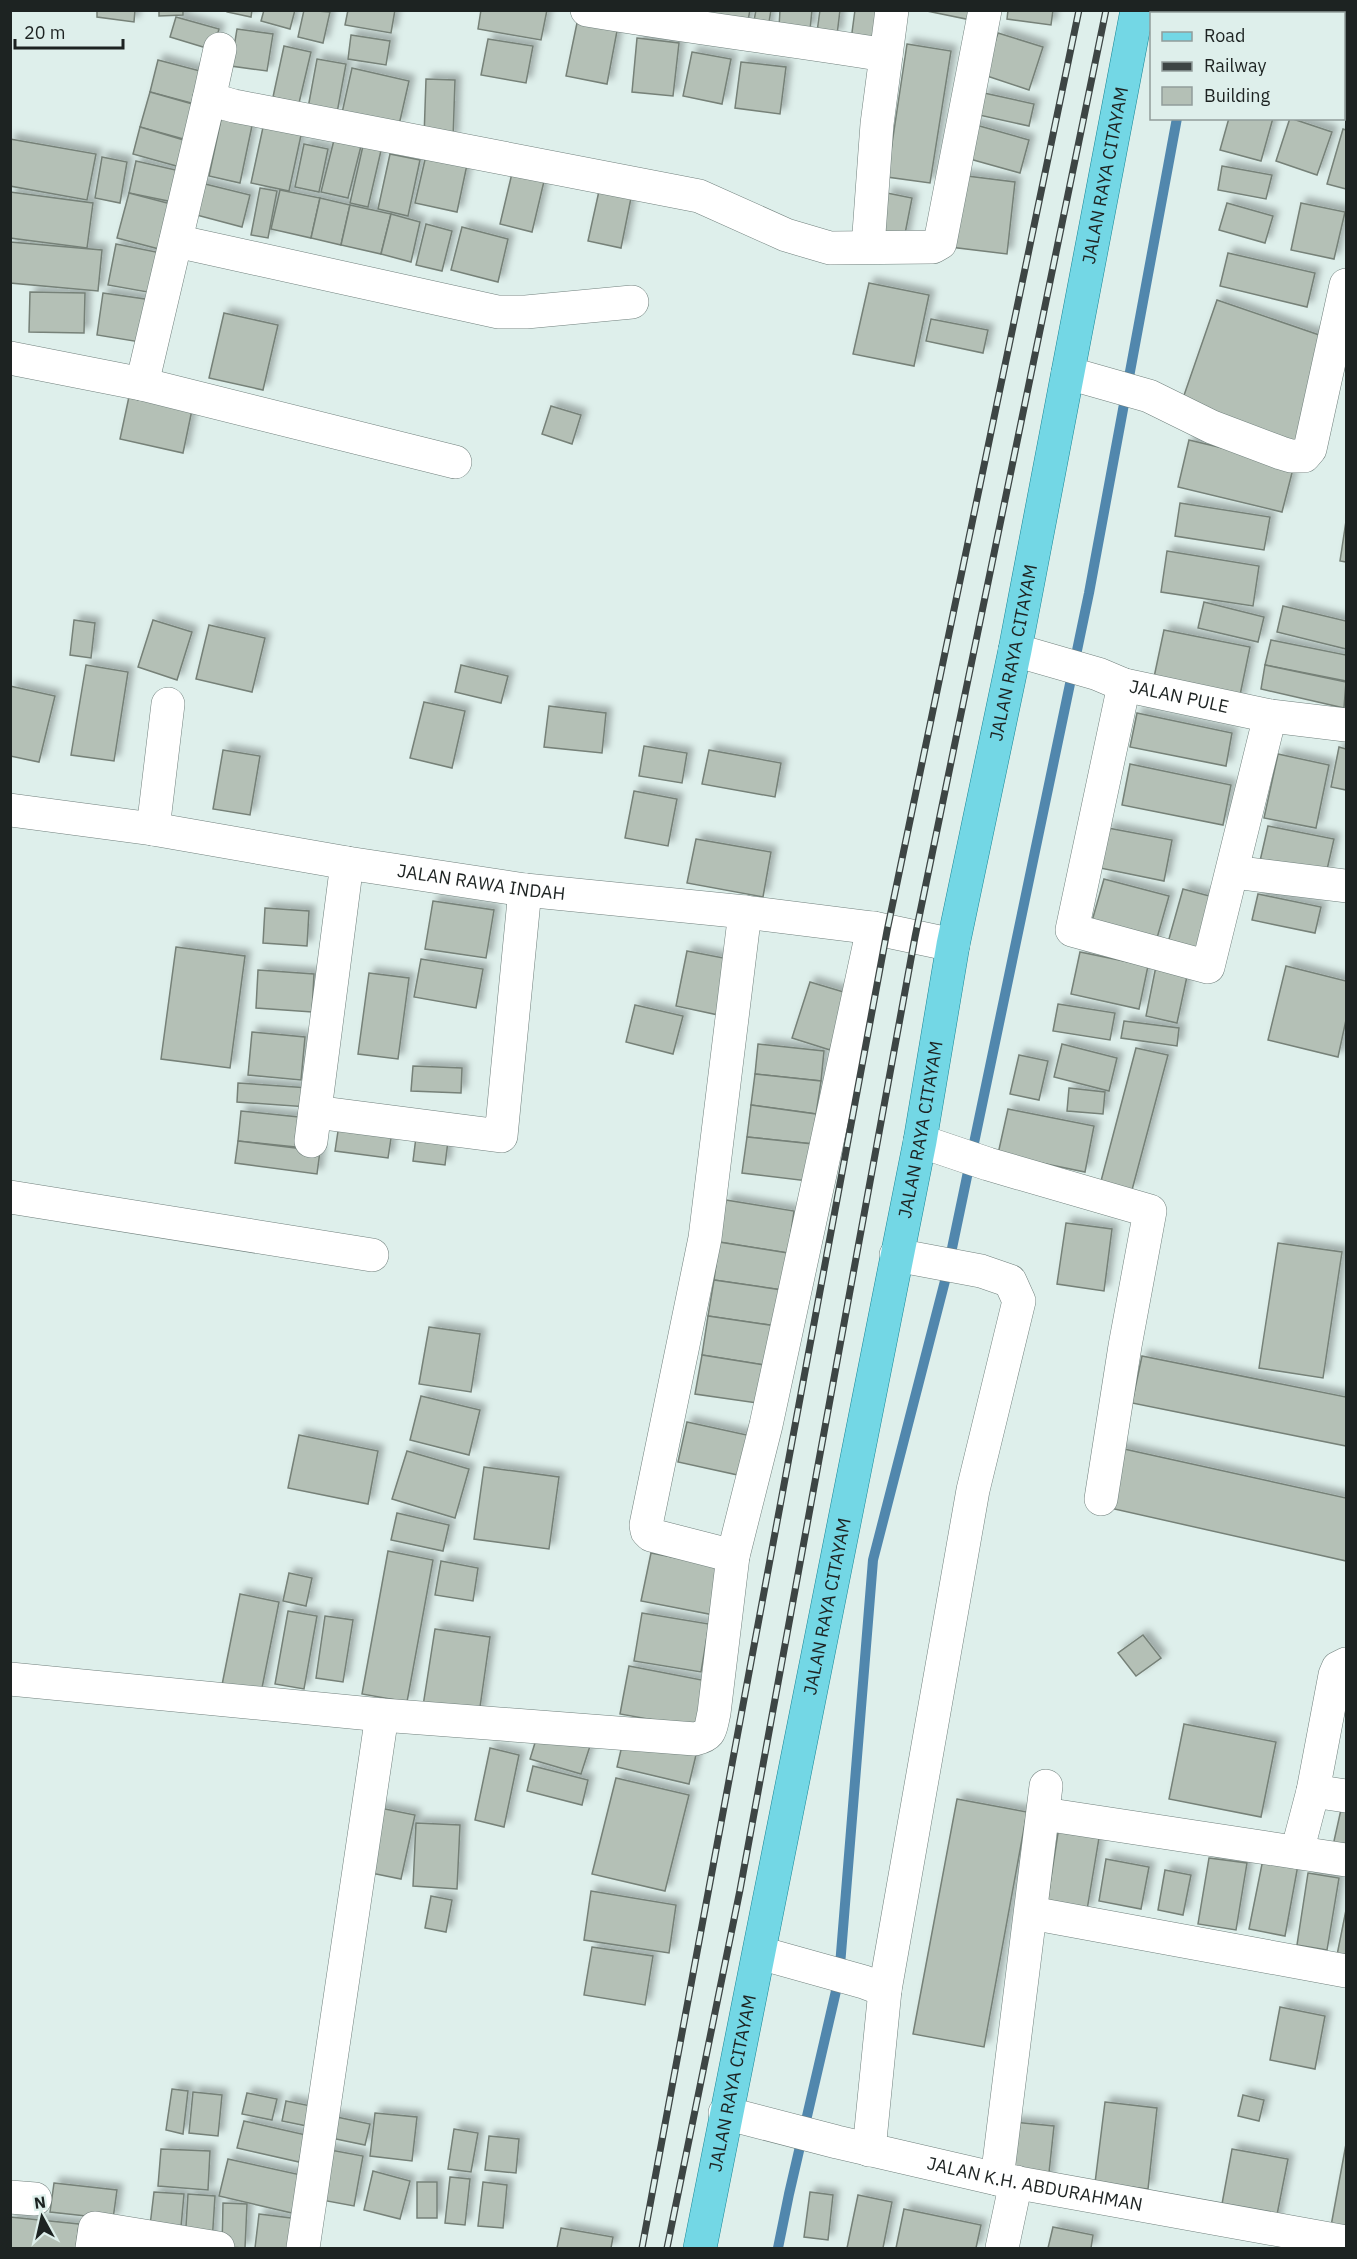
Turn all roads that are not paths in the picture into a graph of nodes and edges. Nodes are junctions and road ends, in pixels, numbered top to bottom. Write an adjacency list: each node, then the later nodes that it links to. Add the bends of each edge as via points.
1 (587, 10): 6 (street)
2 (892, 10): 6 (street)
3 (985, 10): 9 (street, via 940,243 933,247)
4 (1141, 17): 13 (main road, JALAN RAYA CITAYAM)
5 (220, 49): 7 (street)
6 (886, 55): 9 (street)
7 (209, 99): 8 (street); 9 (street, via 699,196 786,236 830,248)
8 (176, 241): 11 (street, via 498,312); 14 (street)
9 (868, 247)
10 (1347, 285): 13 (street, via 1310,449 1304,456 1281,453 1212,427 1149,396)
11 (632, 302)
12 (10, 357): 14 (street)
13 (1082, 377): 16 (main road, JALAN RAYA CITAYAM)
14 (142, 384): 15 (street)
15 (455, 462)
16 (1015, 650): 17 (street, JALAN PULE); 29 (main road, JALAN RAYA CITAYAM)
17 (1111, 679): 19 (street, JALAN PULE); 24 (street, via 1072,930 1208,967)
18 (168, 704): 22 (street)
19 (1270, 716): 20 (street, JALAN PULE); 24 (street)
20 (1347, 725)
21 (10, 810): 22 (street, JALAN RAWA INDAH)
22 (153, 829): 23 (street, JALAN RAWA INDAH)
23 (347, 863): 26 (street, JALAN RAWA INDAH); 26 (street, via 313,1127 501,1136)
24 (1233, 872): 25 (street)
25 (1347, 886)
26 (525, 890): 27 (street, JALAN RAWA INDAH)
27 (745, 912): 28 (street, JALAN RAWA INDAH); 35 (street, via 705,1238 646,1525 651,1535)
28 (873, 928): 29 (street, JALAN RAWA INDAH); 35 (street, via 766,1425)
29 (953, 945): 30 (main road, JALAN RAYA CITAYAM)
30 (920, 1141): 33 (main road, JALAN RAYA CITAYAM); 34 (street, via 1150,1211)
31 (10, 1197): 32 (street)
32 (372, 1255)
33 (911, 1258): 44 (main road, JALAN RAYA CITAYAM); 46 (street, via 981,1271 1010,1281 1019,1301 973,1490)
34 (1101, 1499)
35 (733, 1556): 38 (street, via 714,1713 706,1736 694,1739)
36 (1347, 1664): 39 (street, via 1338,1668 1335,1675)
37 (10, 1679): 38 (street)
38 (382, 1715): 53 (street)
39 (1312, 1791): 40 (street); 41 (street)
40 (1347, 1796)
41 (1297, 1852): 42 (street); 43 (street, via 1045,1800)
42 (1347, 1860)
43 (1031, 1913): 45 (street); 49 (street)
44 (760, 1953): 46 (street); 47 (main road, JALAN RAYA CITAYAM)
45 (1347, 1971)
46 (875, 1986): 48 (street)
47 (725, 2113): 48 (street, JALAN K.H. ABDURAHMAN); 54 (main road, JALAN RAYA CITAYAM)
48 (868, 2150): 49 (street, JALAN K.H. ABDURAHMAN)
49 (1006, 2180): 50 (street, JALAN K.H. ABDURAHMAN); 55 (street)
50 (1347, 2242)
51 (92, 2248): 52 (street, via 95,2228)
52 (218, 2248)
53 (303, 2248)
54 (700, 2248)
55 (1002, 2248)

